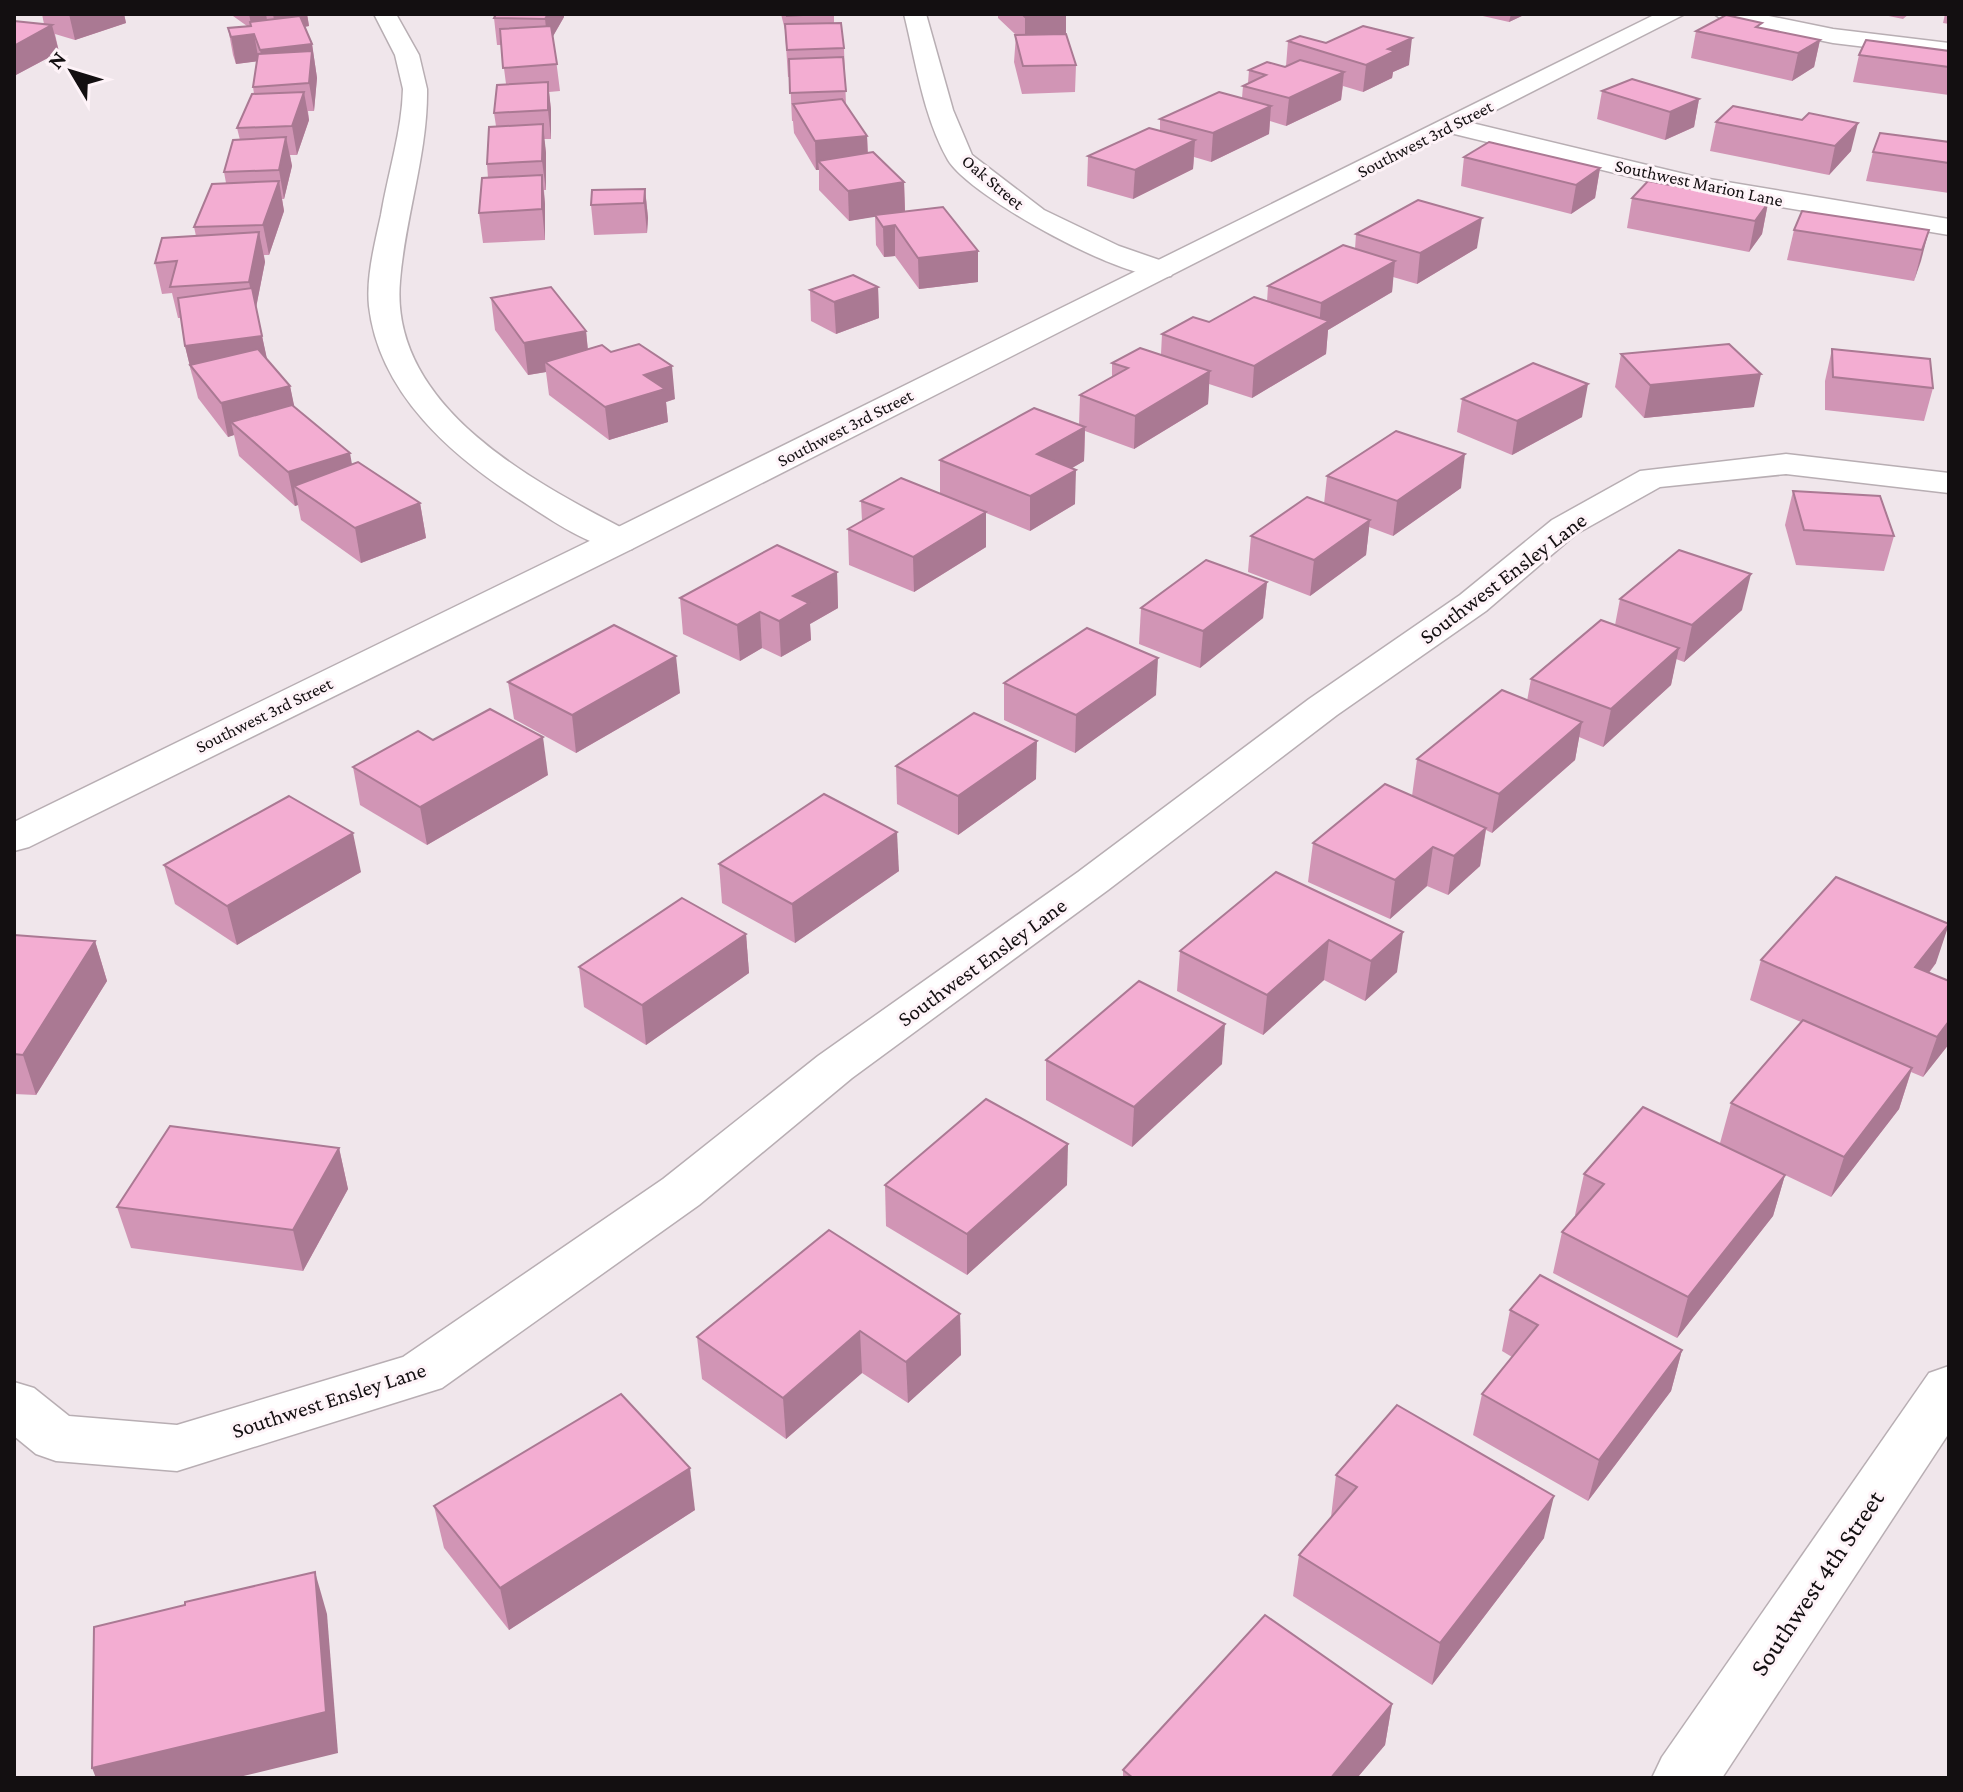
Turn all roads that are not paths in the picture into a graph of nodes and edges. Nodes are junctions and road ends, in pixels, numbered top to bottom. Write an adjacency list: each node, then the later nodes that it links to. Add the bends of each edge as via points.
1 (385, 14): 10 (street, via 407,49 417,88 383,305 405,374 448,431 532,495)
2 (915, 14): 8 (street, Oak Street, via 940,110 961,159 1034,216)
3 (1674, 14): 6 (street, Southwest 3rd Street)
4 (1725, 14): 5 (street, via 1833,36)
5 (1949, 50)
6 (1451, 126): 7 (street, Southwest Marion Lane, via 1697,185); 8 (street, Southwest 3rd Street)
7 (1949, 227)
8 (1161, 270): 10 (street, Southwest 3rd Street)
9 (1949, 483): 13 (street, Southwest Ensley Lane, via 1786,464 1652,478 1564,527 1473,603 1323,707 835,1067 681,1192 422,1373 177,1448 56,1438)
10 (619, 541): 11 (street, Southwest 3rd Street)
11 (14, 838)
12 (1949, 1388): 14 (street, Southwest 4th Street)
13 (14, 1404)
14 (1685, 1778)

